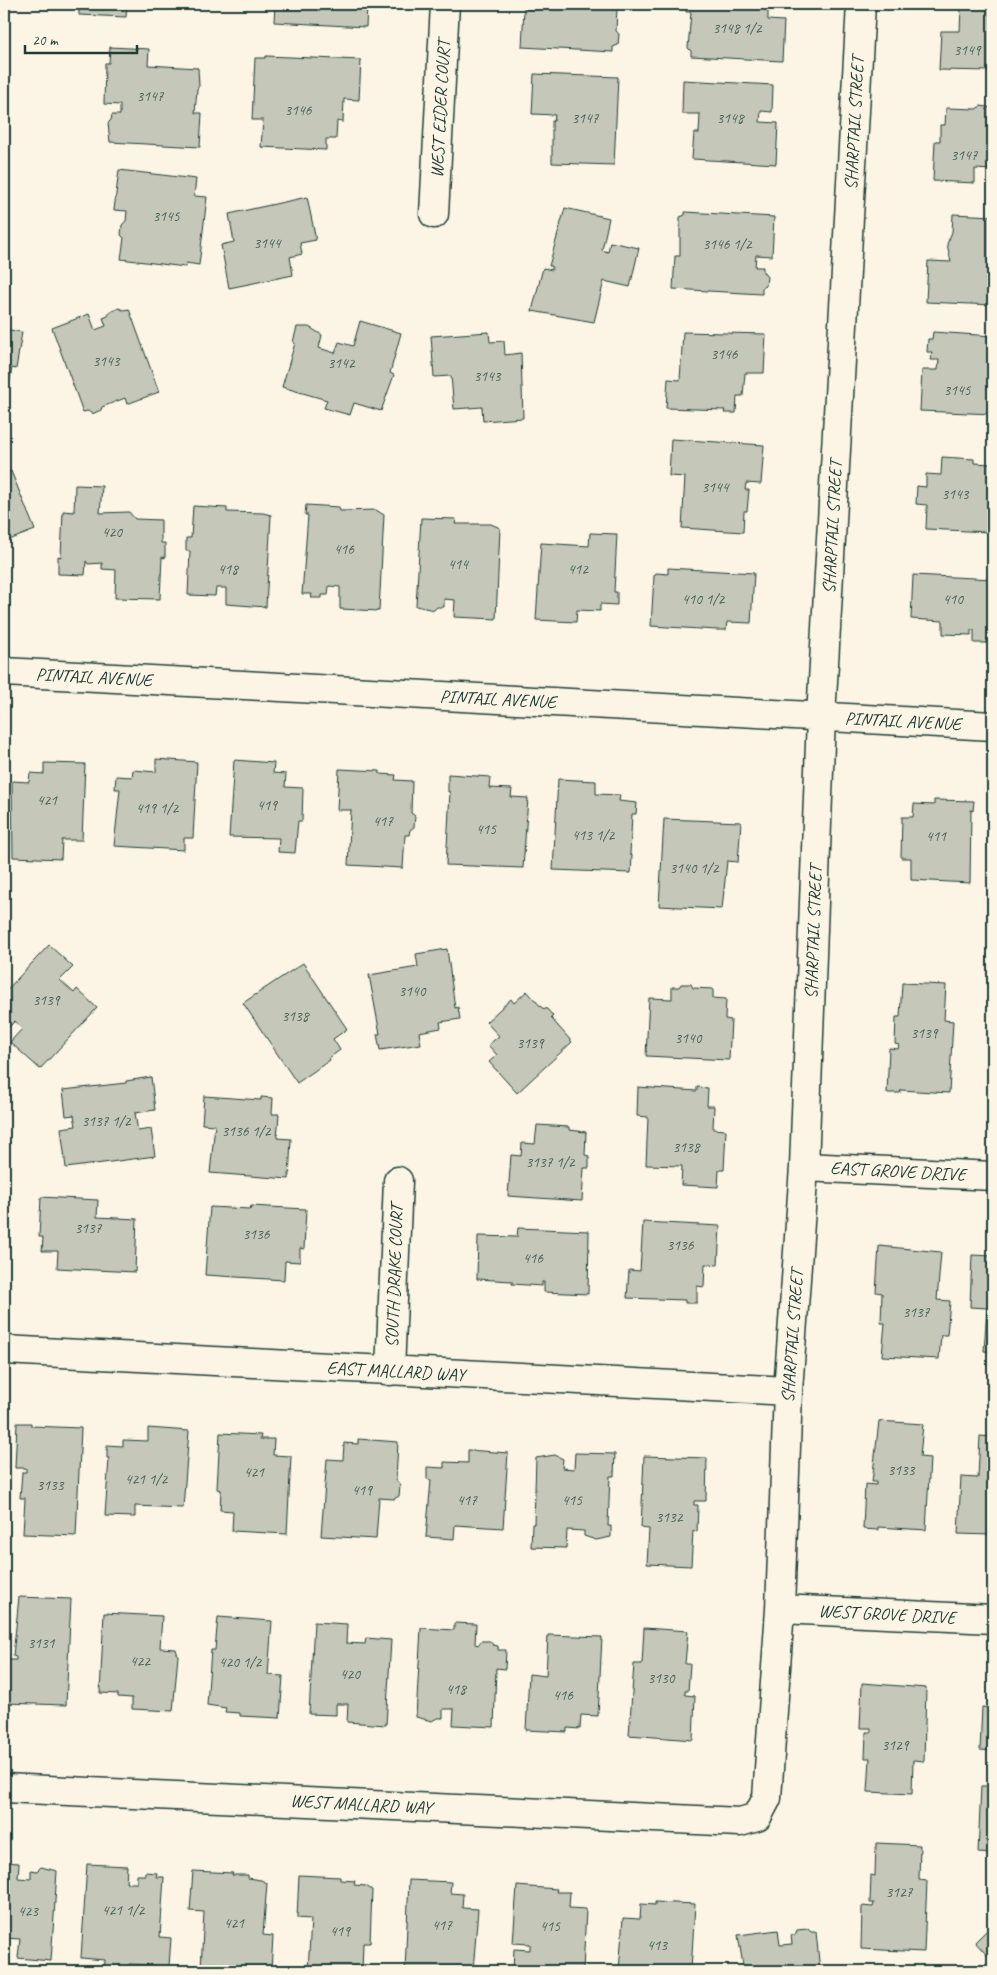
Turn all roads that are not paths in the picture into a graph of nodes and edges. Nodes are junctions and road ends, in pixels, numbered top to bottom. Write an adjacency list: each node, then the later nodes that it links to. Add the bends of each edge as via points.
1 (444, 4): 3 (street, WEST EIDER COURT)
2 (861, 4): 5 (street, SHARPTAIL STREET)
3 (434, 214)
4 (4, 672): 5 (street, PINTAIL AVENUE)
5 (822, 717): 6 (street, PINTAIL AVENUE); 7 (street, SHARPTAIL STREET)
6 (993, 726)
7 (804, 1166): 8 (street, EAST GROVE DRIVE); 12 (street, SHARPTAIL STREET)
8 (993, 1176)
9 (398, 1182): 11 (street, SOUTH DRAKE COURT)
10 (4, 1350): 11 (street, EAST MALLARD WAY)
11 (390, 1371): 12 (street, EAST MALLARD WAY)
12 (788, 1392): 13 (street, SHARPTAIL STREET)
13 (780, 1608): 14 (street, WEST GROVE DRIVE); 16 (street, SHARPTAIL STREET, via 767,1798 757,1817 740,1822)
14 (993, 1619)
15 (4, 1788): 16 (street, WEST MALLARD WAY)
16 (718, 1821)

